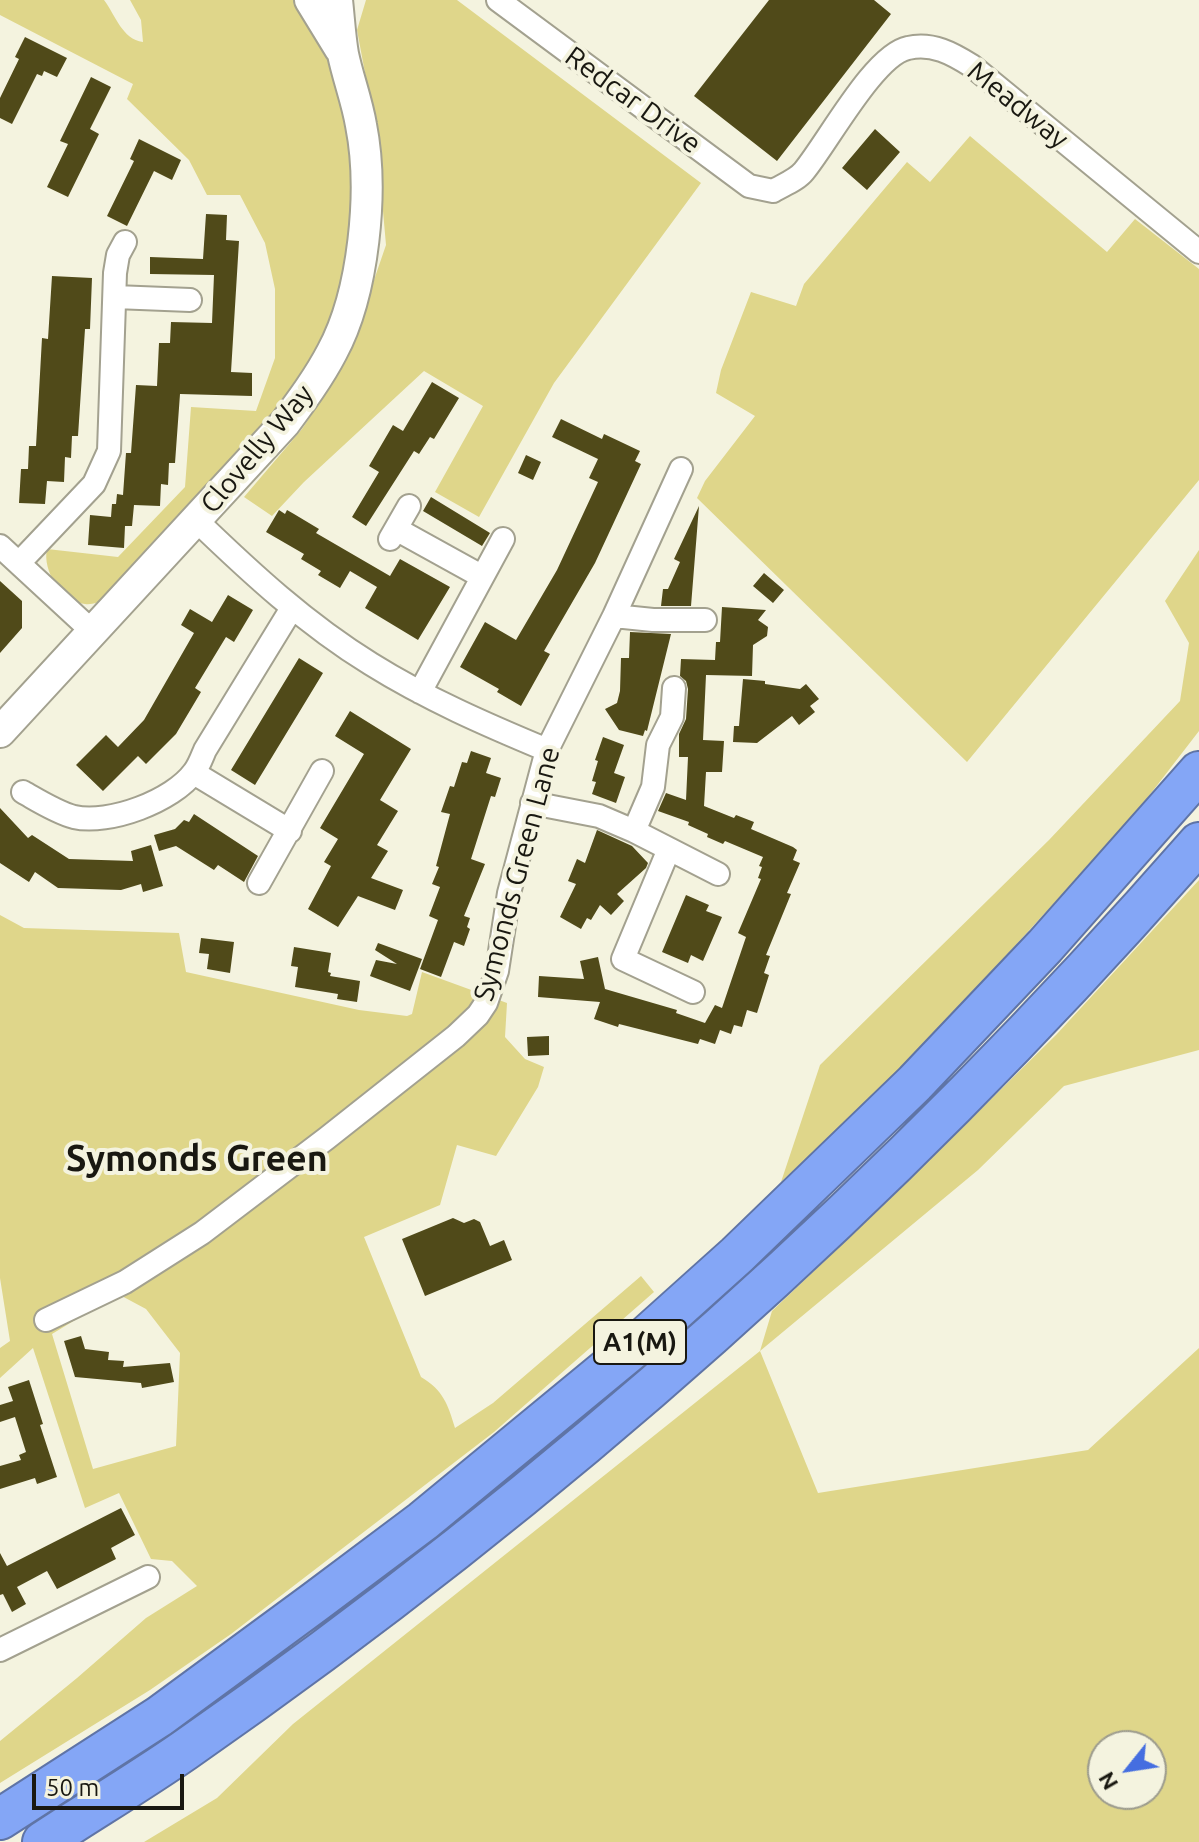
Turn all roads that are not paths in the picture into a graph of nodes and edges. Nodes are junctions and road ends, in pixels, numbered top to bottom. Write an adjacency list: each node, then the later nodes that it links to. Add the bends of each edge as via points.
1 (310, 0): 4 (street, Clovelly Way)
2 (337, 0): 4 (street, Clovelly Way)
3 (498, 0): 5 (street, Redcar Drive, via 749,186)
4 (343, 54): 12 (street, Clovelly Way, via 362,126 367,179 356,286 334,349 312,387)
5 (773, 191): 7 (street, Meadway, via 802,174 876,70 905,48 930,47 972,66)
6 (125, 242): 8 (street, via 118,255)
7 (1199, 252)
8 (115, 297): 9 (street); 15 (street, via 109,451 103,470)
9 (190, 300)
10 (681, 469): 18 (street, Symonds Green Lane)
11 (409, 506): 16 (street, via 393,535)
12 (196, 520): 17 (street); 20 (street, Clovelly Way)
13 (503, 539): 16 (street)
14 (0, 546): 15 (street)
15 (19, 563): 20 (street)
16 (481, 576): 22 (street)
17 (292, 608): 22 (street, via 370,664); 27 (street)
18 (614, 616): 19 (street); 24 (street, Symonds Green Lane)
19 (705, 620)
20 (93, 632): 23 (street, Clovelly Way)
21 (674, 688): 31 (street, via 672,717 658,745 653,787)
22 (420, 692): 24 (street)
23 (0, 732)
24 (547, 750): 29 (street, Symonds Green Lane)
25 (322, 771): 30 (street)
26 (1199, 772): 40 (highway, A1(M), via 915,1083 639,1343 423,1521 315,1602 160,1716)
27 (194, 773): 28 (street, via 154,803 99,817 75,817); 30 (street)
28 (23, 792)
29 (532, 803): 31 (street, via 599,816); 37 (street, Symonds Green Lane, via 509,893 497,971 478,1015 202,1233 125,1282)
30 (290, 831): 35 (street)
31 (634, 831): 33 (street)
32 (1199, 843): 41 (highway, A1(M), via 949,1113 671,1371 447,1558 183,1751)
33 (669, 849): 34 (street); 36 (street, via 623,959)
34 (718, 874)
35 (259, 883)
36 (693, 992)
37 (46, 1320)
38 (148, 1577): 39 (street)
39 (0, 1650)
40 (0, 1819)
41 (43, 1842)

